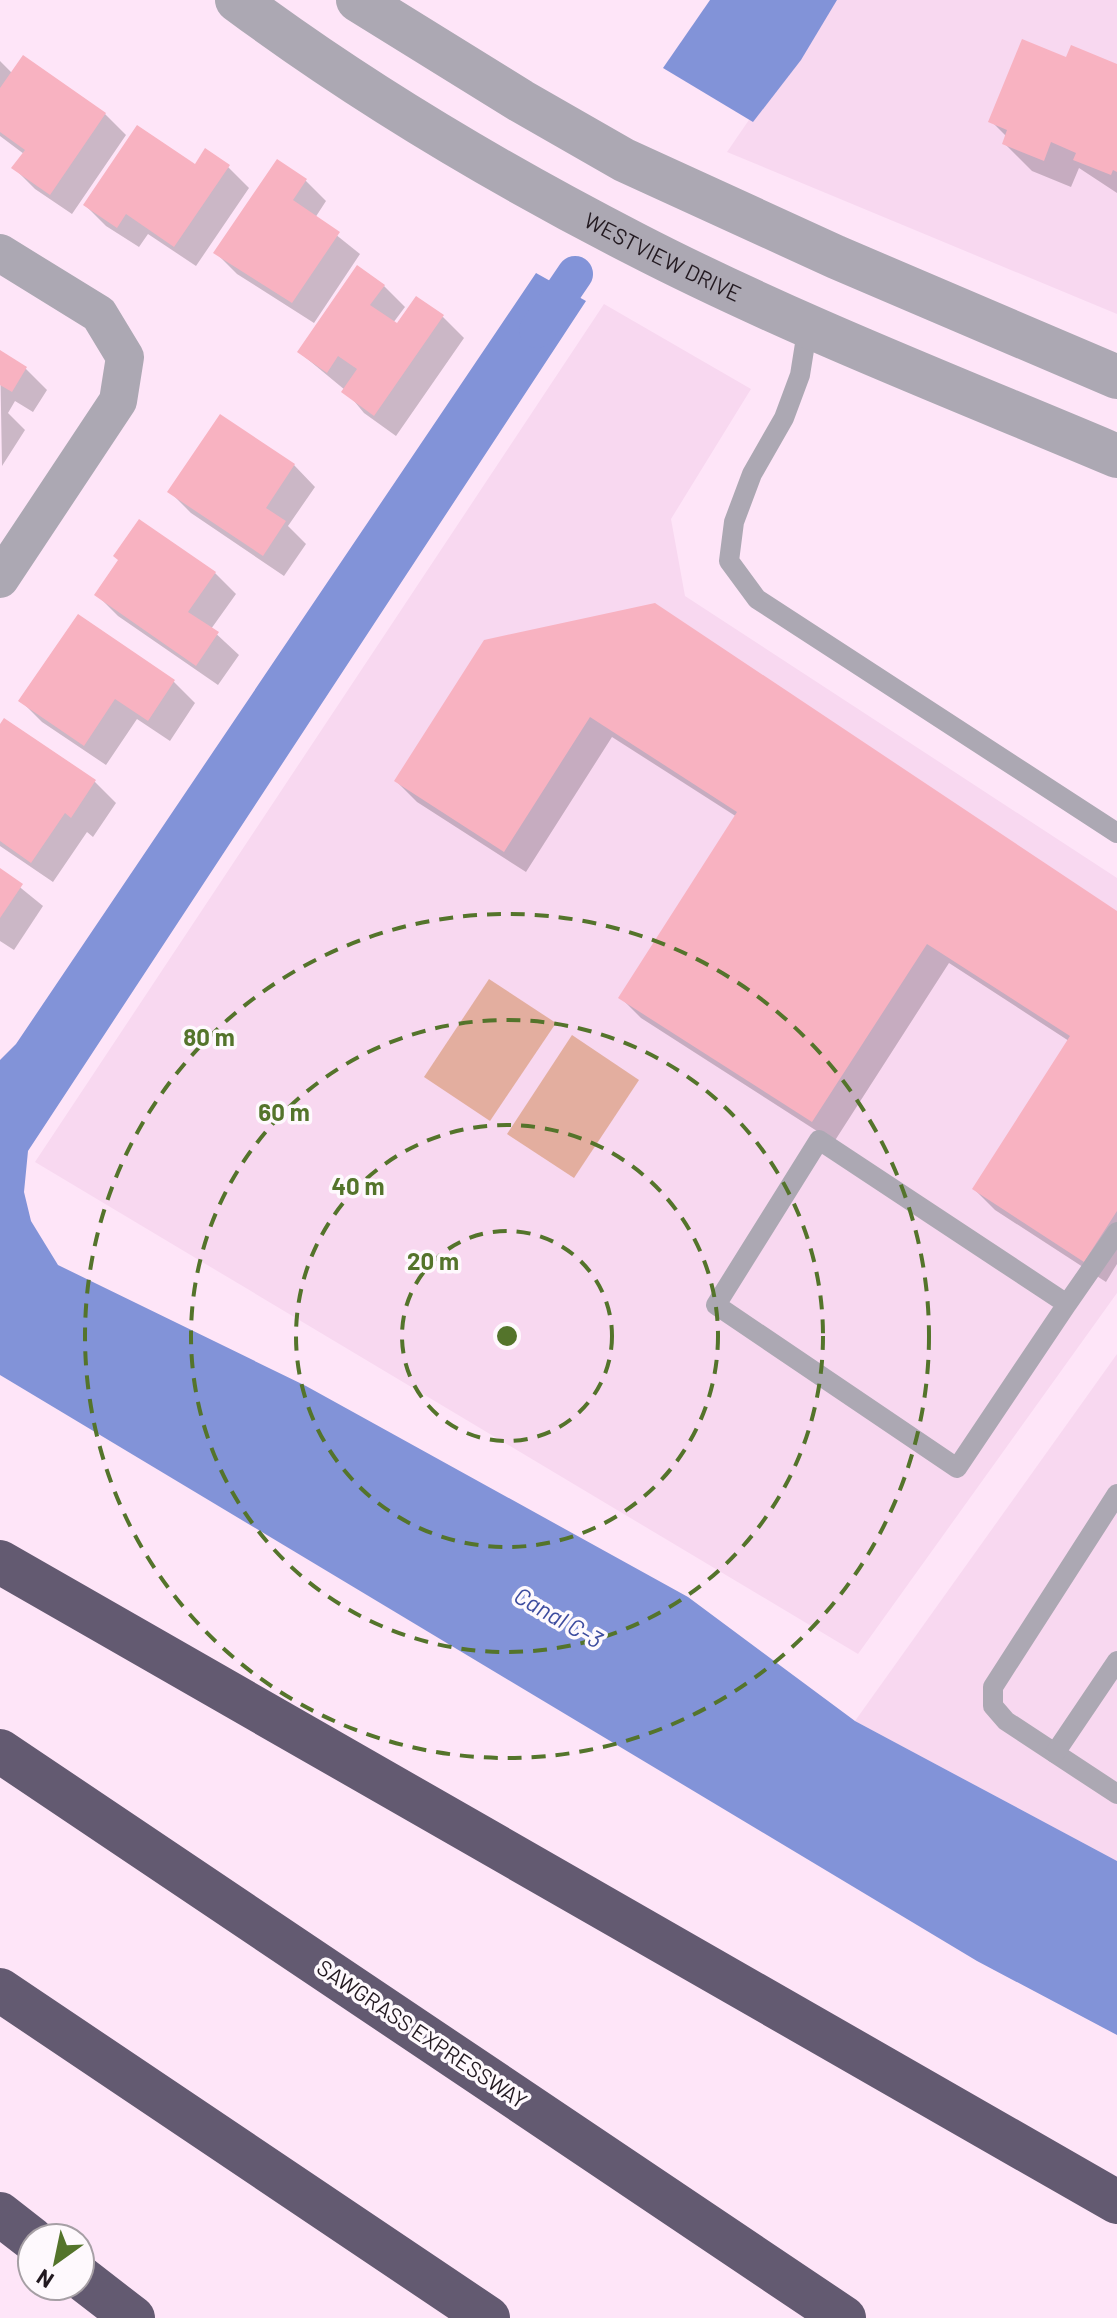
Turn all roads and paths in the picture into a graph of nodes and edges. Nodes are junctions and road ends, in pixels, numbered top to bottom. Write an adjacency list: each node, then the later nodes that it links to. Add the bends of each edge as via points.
1 (237, 0): 4 (street, WESTVIEW DRIVE, via 364,88 536,191)
2 (358, 0): 5 (street, via 624,160)
3 (0, 253): 7 (street, via 99,314 125,357 118,401)
4 (808, 325): 6 (street, WESTVIEW DRIVE); 8 (lane, via 800,375 784,418 746,488 729,561 757,599)
5 (1117, 377)
6 (1117, 456)
7 (0, 579)
8 (1117, 833)
9 (1117, 1232): 10 (lane)
10 (1067, 1304): 10 (lane, via 819,1140 716,1305 957,1468)
11 (1117, 1494): 15 (lane, via 993,1687 993,1706 1006,1721)
12 (0, 1562): 18 (highway)
13 (1117, 1661): 15 (lane)
14 (0, 1751): 24 (highway, SAWGRASS EXPRESSWAY)
15 (1055, 1753): 16 (lane)
16 (1117, 1794)
17 (0, 1990): 23 (highway)
18 (1117, 2202)
19 (0, 2214): 20 (highway)
20 (16, 2226)
21 (96, 2289): 22 (highway)
22 (133, 2318)
23 (488, 2318)
24 (844, 2318)

